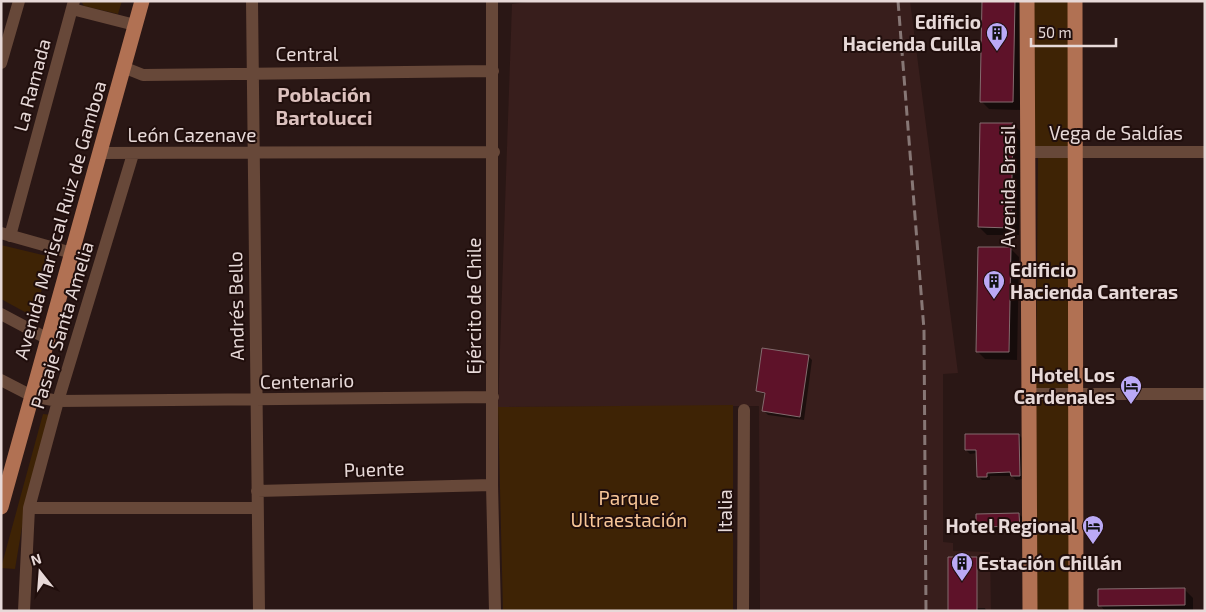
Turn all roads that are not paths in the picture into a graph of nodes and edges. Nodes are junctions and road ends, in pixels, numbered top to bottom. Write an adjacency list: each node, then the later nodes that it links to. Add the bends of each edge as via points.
1 (18, 1): 9 (street)
2 (142, 1): 8 (main road, Avenida Mariscal Ruiz de Gamboa)
3 (252, 1): 13 (street, Andrés Bello)
4 (492, 1): 12 (street, Ejército de Chile)
5 (1027, 1): 15 (main road, Avenida Brasil)
6 (1075, 1): 16 (main road)
7 (73, 5): 8 (street); 21 (street, La Ramada)
8 (135, 25): 11 (main road, Avenida Mariscal Ruiz de Gamboa)
9 (3, 50): 10 (street)
10 (1, 63)
11 (123, 67): 13 (street, Central, via 143,74); 18 (main road, Avenida Mariscal Ruiz de Gamboa)
12 (493, 72): 13 (street, Central); 14 (street, Ejército de Chile)
13 (253, 73): 20 (street, Andrés Bello)
14 (494, 152): 20 (street, León Cazenave); 30 (street, Ejército de Chile)
15 (1028, 152): 16 (street, Vega de Saldías); 26 (main road, Avenida Brasil)
16 (1075, 152): 17 (street, Vega de Saldías); 27 (main road)
17 (1205, 152)
18 (100, 153): 19 (street, León Cazenave); 22 (main road, Avenida Mariscal Ruiz de Gamboa)
19 (133, 154): 20 (street, León Cazenave); 32 (street, Pasaje Santa Amelia)
20 (254, 154): 31 (street, Andrés Bello)
21 (6, 235): 22 (street)
22 (72, 253): 24 (main road, Avenida Mariscal Ruiz de Gamboa)
23 (1, 314): 24 (street)
24 (48, 339): 29 (main road, Avenida Mariscal Ruiz de Gamboa)
25 (1, 380): 29 (street, Centenario)
26 (1029, 394): 27 (street); 43 (main road, Avenida Brasil)
27 (1076, 394): 28 (street); 44 (main road)
28 (1205, 394)
29 (32, 396): 32 (street, Centenario); 36 (main road, Avenida Mariscal Ruiz de Gamboa)
30 (493, 397): 31 (street, Centenario); 34 (street, Ejército de Chile)
31 (256, 400): 32 (street, Centenario); 35 (street, Andrés Bello)
32 (58, 401): 37 (street, Pasaje Santa Amelia)
33 (744, 410): 42 (street, Italia)
34 (492, 485): 35 (street, Puente); 41 (street, Ejército de Chile)
35 (257, 491): 38 (street, Andrés Bello)
36 (1, 507)
37 (29, 508): 38 (street); 39 (street, Pasaje Santa Amelia)
38 (257, 508): 40 (street, Andrés Bello)
39 (24, 611)
40 (258, 611)
41 (495, 611)
42 (743, 611)
43 (1030, 611)
44 (1076, 611)

